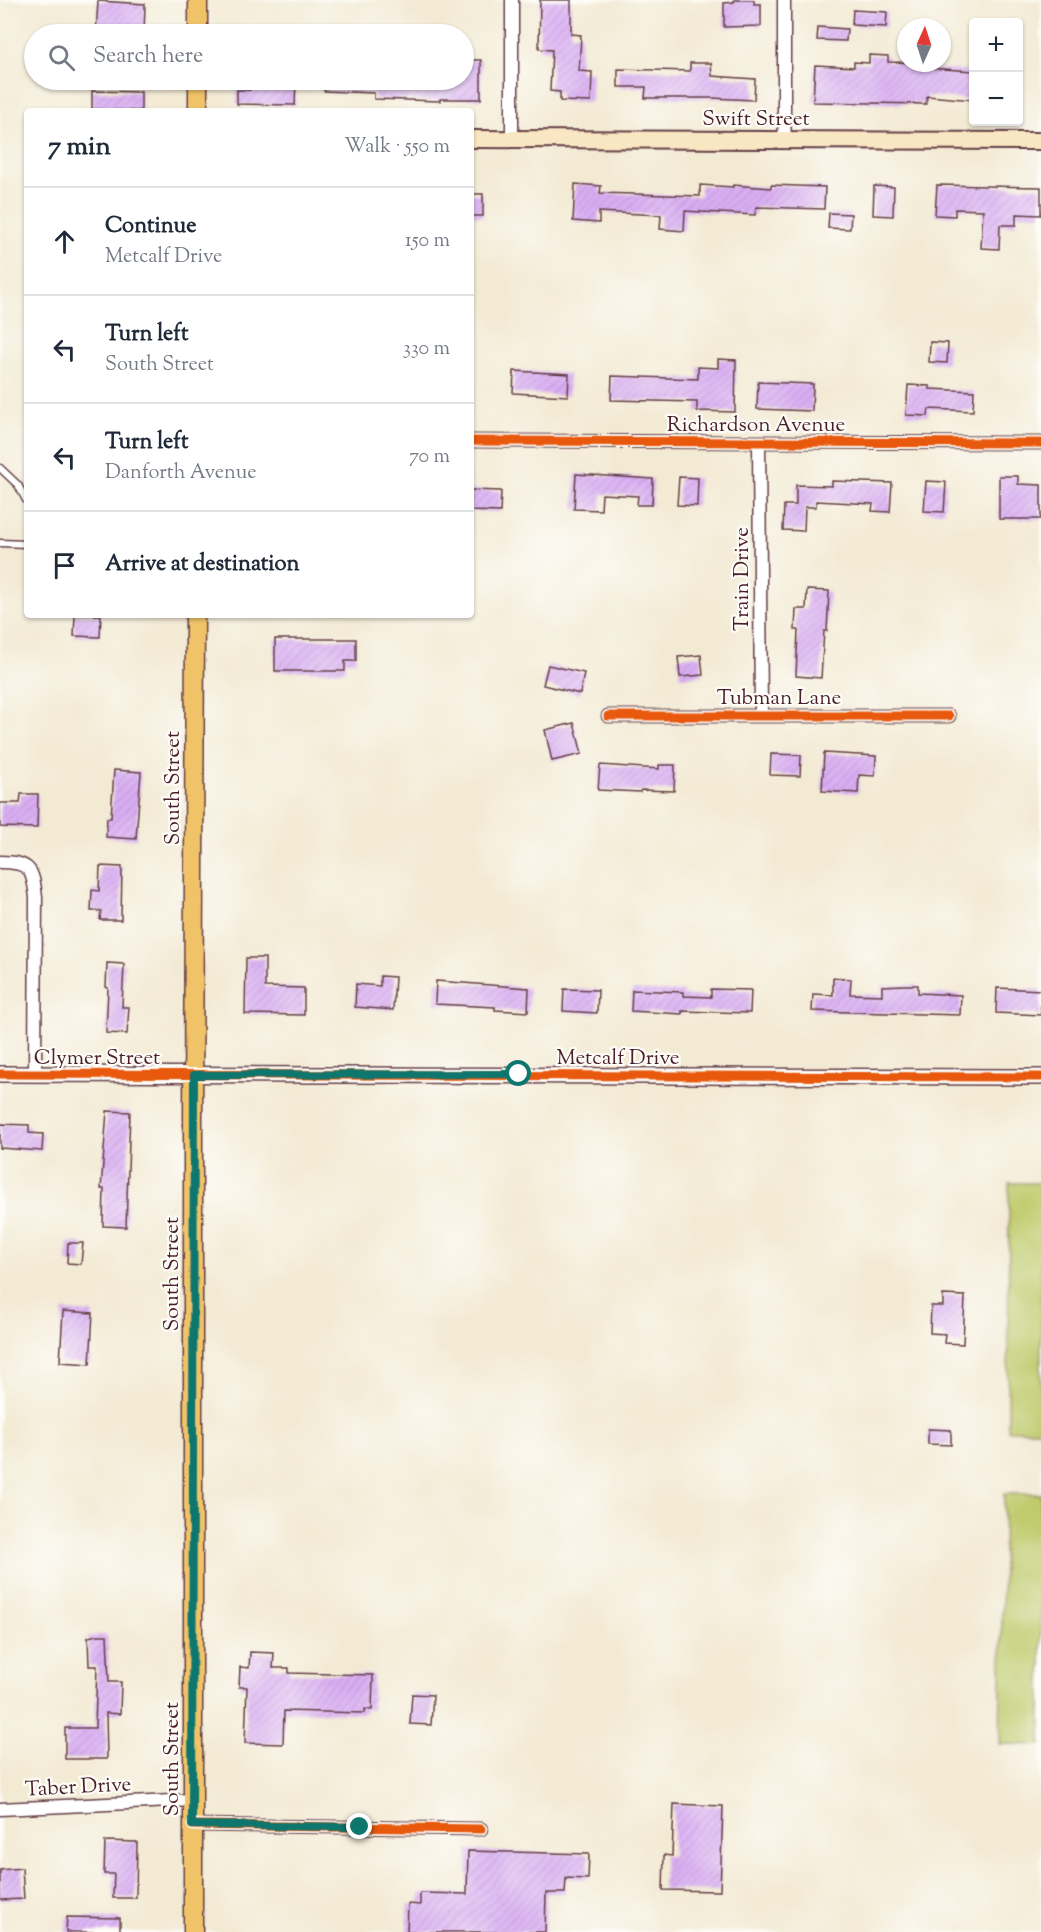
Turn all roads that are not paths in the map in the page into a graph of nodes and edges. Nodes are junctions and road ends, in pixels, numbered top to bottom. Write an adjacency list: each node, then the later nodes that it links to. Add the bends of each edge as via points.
1 (198, 0): 4 (main road)
2 (512, 0): 8 (street)
3 (784, 0): 9 (street)
4 (198, 24)
5 (198, 90): 6 (main road)
6 (198, 108)
7 (474, 139): 8 (main road, Swift Street)
8 (512, 140): 9 (main road, Swift Street)
9 (785, 140): 10 (main road, Swift Street)
10 (1041, 141)
11 (474, 441): 12 (street, Richardson Avenue)
12 (759, 443): 13 (street, Richardson Avenue); 19 (street, Train Drive)
13 (1041, 443)
14 (0, 468): 15 (lane)
15 (24, 496)
16 (0, 543): 17 (lane)
17 (24, 544)
18 (195, 618): 25 (main road, South Street)
19 (761, 715): 20 (street, Tubman Lane); 21 (street, Tubman Lane)
20 (608, 716)
21 (949, 716)
22 (0, 862): 24 (street, via 25,865 34,879)
23 (0, 1074): 24 (street, Clymer Street)
24 (35, 1074): 25 (street, Clymer Street)
25 (194, 1075): 26 (street, Metcalf Drive); 27 (main road, South Street)
26 (1041, 1077)
27 (193, 1800): 28 (street, Taber Drive); 29 (main road, South Street)
28 (0, 1809)
29 (192, 1825): 30 (street); 31 (main road, South Street)
30 (481, 1829)
31 (193, 1932)

